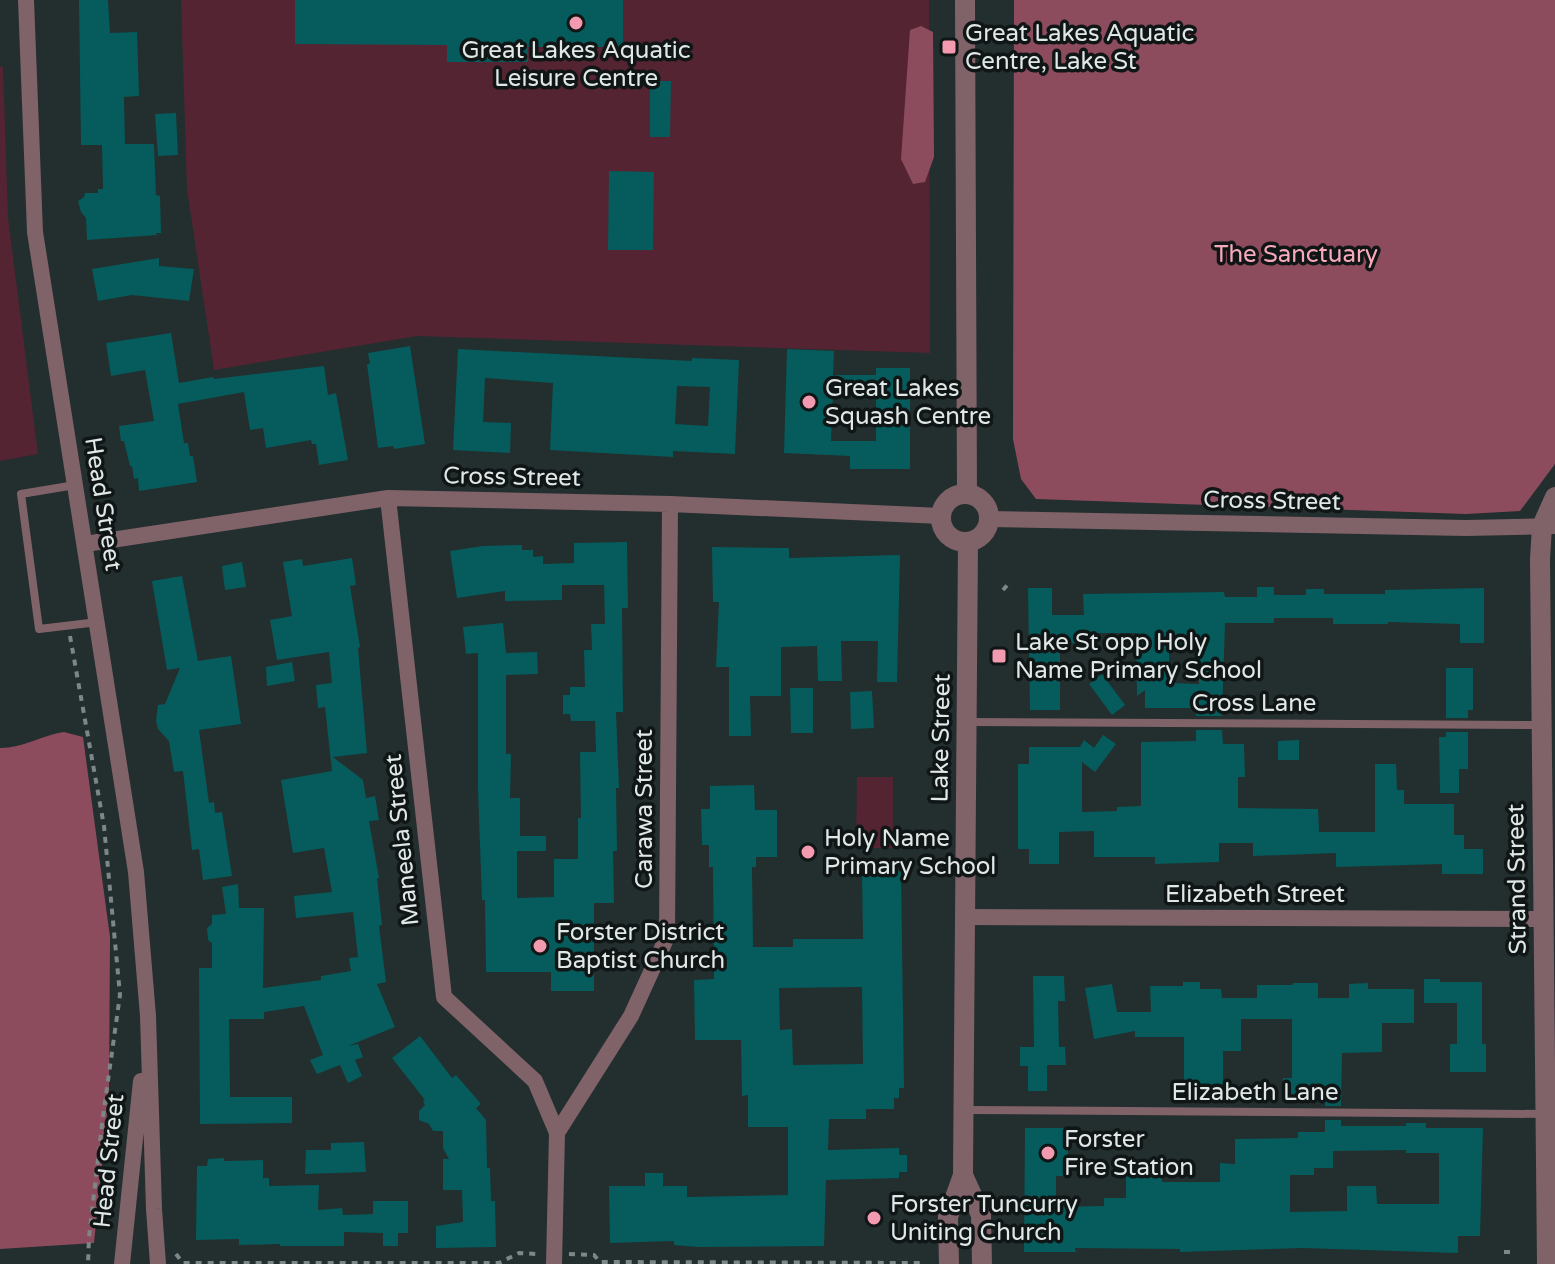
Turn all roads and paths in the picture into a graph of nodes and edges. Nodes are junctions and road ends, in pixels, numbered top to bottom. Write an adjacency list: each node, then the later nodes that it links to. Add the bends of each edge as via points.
1 (26, 0): 3 (street, Head Street, via 35,232)
2 (965, 0): 4 (street)
3 (76, 485): 12 (street, Head Street); 16 (lane, via 21,494 39,629)
4 (967, 494): 8 (street, via 947,502); 9 (street, via 985,505)
5 (1555, 497): 10 (street, Strand Street)
6 (388, 498): 7 (street, Cross Street); 12 (street, Cross Street); 24 (street, Maneela Street, via 444,997 535,1081)
7 (670, 504): 8 (street, Cross Street); 24 (street, Carawa Street, via 667,937 631,1016)
8 (941, 516): 11 (street, via 948,536)
9 (989, 519): 10 (street, Cross Street); 11 (street, via 983,534)
10 (1549, 526): 18 (street, Strand Street, via 1540,559)
11 (968, 542): 17 (street, Lake Street)
12 (85, 544): 15 (street, Head Street)
13 (1010, 582): 14 (path)
14 (1003, 590)
15 (98, 622): 16 (lane); 21 (street, Head Street, via 136,872)
16 (68, 625): 33 (path, via 104,826 120,995)
17 (967, 722): 18 (lane, Cross Lane); 19 (street, Lake Street)
18 (1540, 725): 20 (street, Strand Street)
19 (965, 917): 20 (street, Elizabeth Street); 22 (street, Lake Street)
20 (1544, 919): 23 (street, Strand Street)
21 (148, 1016): 27 (street, Head Street); 34 (street, Head Street)
22 (964, 1110): 23 (lane, Elizabeth Lane); 25 (street, Lake Street)
23 (1545, 1114): 26 (street, Strand Street)
24 (557, 1133): 36 (street)
25 (963, 1175): 37 (street, Lake Street, via 948,1217); 38 (street, Lake Street, via 981,1215)
26 (1551, 1220): 39 (street, Strand Street)
27 (156, 1239): 30 (path, via 183,1263 499,1263); 35 (street, Head Street)
28 (1504, 1252): 29 (path)
29 (1513, 1252)
30 (519, 1253)
31 (584, 1254): 32 (path, via 600,1262)
32 (924, 1263)
33 (88, 1264)
34 (122, 1264)
35 (158, 1264)
36 (554, 1264)
37 (949, 1264)
38 (982, 1264)
39 (1547, 1264)

